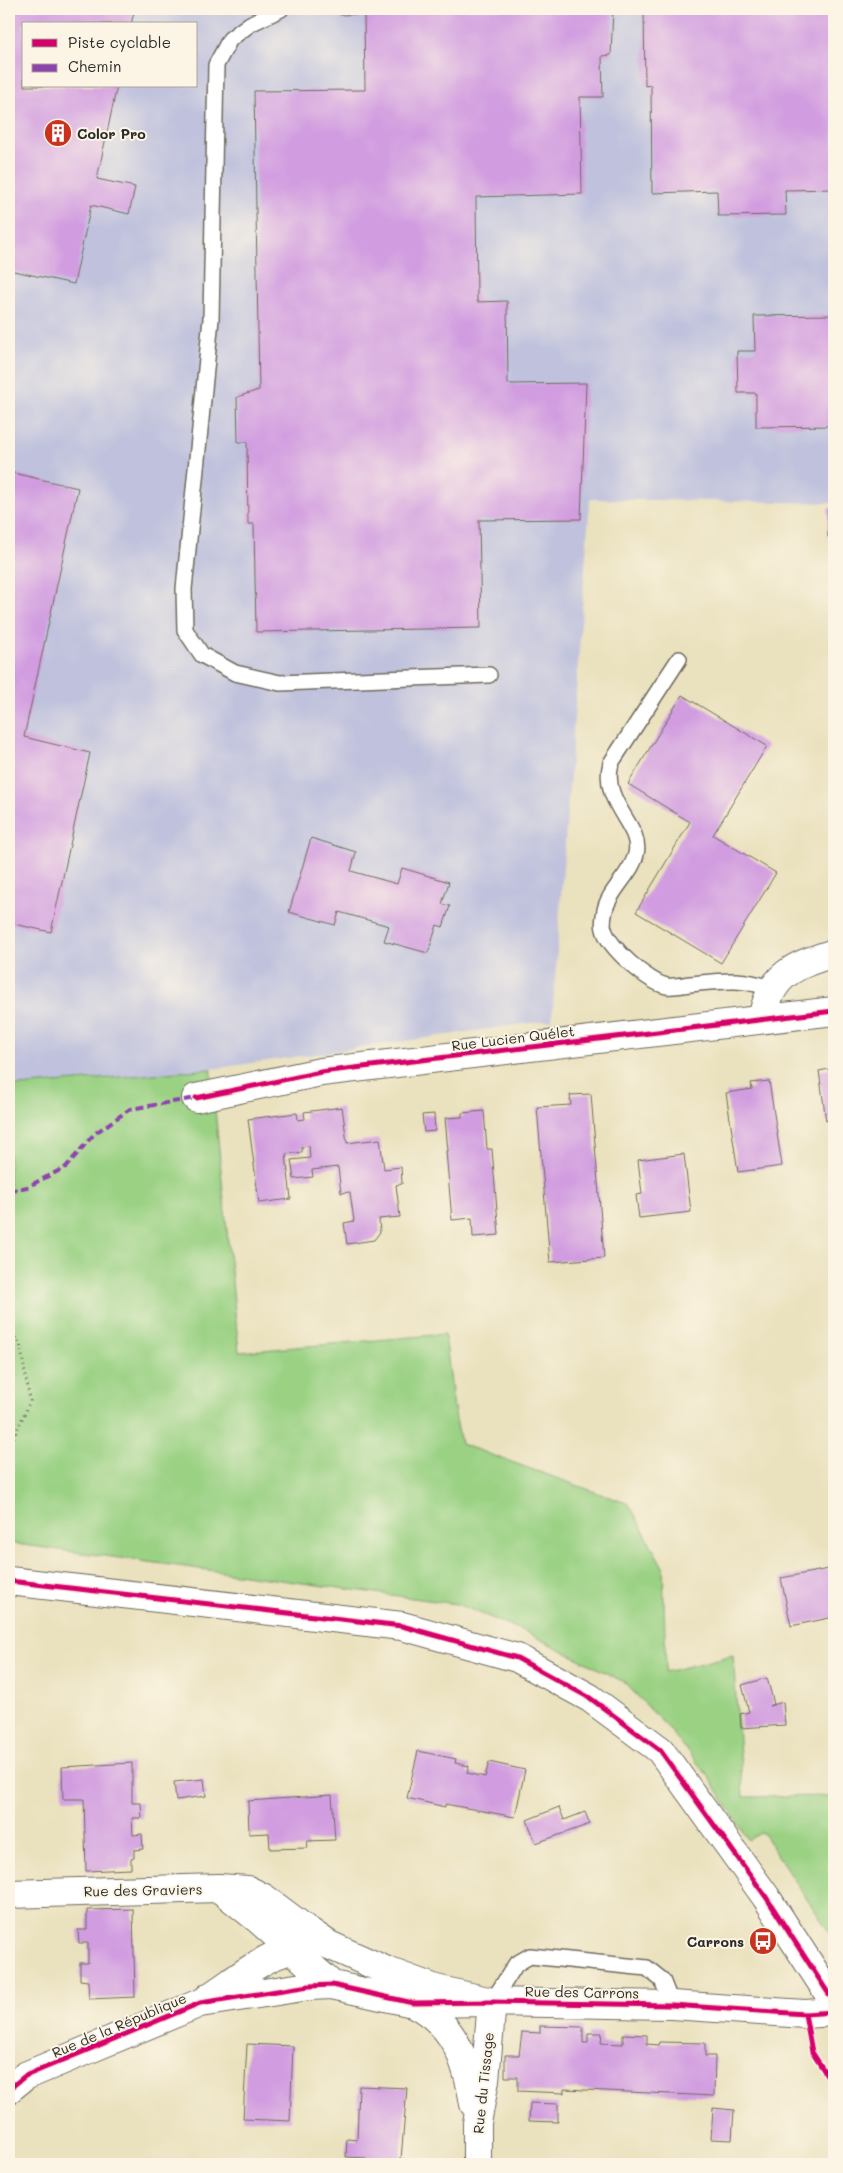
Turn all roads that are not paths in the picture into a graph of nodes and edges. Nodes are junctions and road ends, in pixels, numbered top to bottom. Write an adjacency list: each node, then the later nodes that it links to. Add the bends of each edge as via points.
1 (281, 9): 3 (lane, via 250,24 230,39 216,65 211,318 184,589 185,630 202,655 235,673 280,683)
2 (679, 659): 5 (lane, via 611,763 607,776 617,807 636,837 636,854 605,908 604,929 619,954 648,977 667,986 738,980 752,981)
3 (489, 675)
4 (834, 953): 5 (street, via 810,960 784,974)
5 (772, 989): 7 (street, via 766,998)
6 (834, 1011): 7 (street, Rue Lucien Quélet)
7 (762, 1019): 8 (street, Rue Lucien Quélet, via 321,1072)
8 (196, 1098)
9 (9, 1581): 16 (street, via 402,1626 517,1658 590,1698 660,1750 766,1897)
10 (219, 1888): 11 (street, Rue des Graviers); 12 (street, via 248,1890 264,1898); 13 (street, Rue des Graviers)
11 (9, 1894)
12 (329, 1945): 13 (street); 15 (street, via 436,1990)
13 (290, 1948): 14 (street, Rue des Graviers); 17 (street, via 263,1961)
14 (332, 1985): 17 (street, Rue de la République); 18 (street, Rue des Carrons)
15 (492, 2002): 18 (street, Rue des Carrons); 19 (street, Rue des Carrons); 19 (lane, via 516,1964 530,1956 647,1968 662,1980); 22 (street, Rue du Tissage, via 485,2080)
16 (834, 2002)
17 (200, 2003): 21 (street, Rue de la République, via 25,2076)
18 (413, 2003): 22 (street, via 426,2009 456,2040 466,2065)
19 (672, 2006): 20 (street, Rue des Carrons, via 805,2014)
20 (834, 2012)
21 (9, 2089)
22 (477, 2123): 23 (street, Rue du Tissage)
23 (477, 2164)

